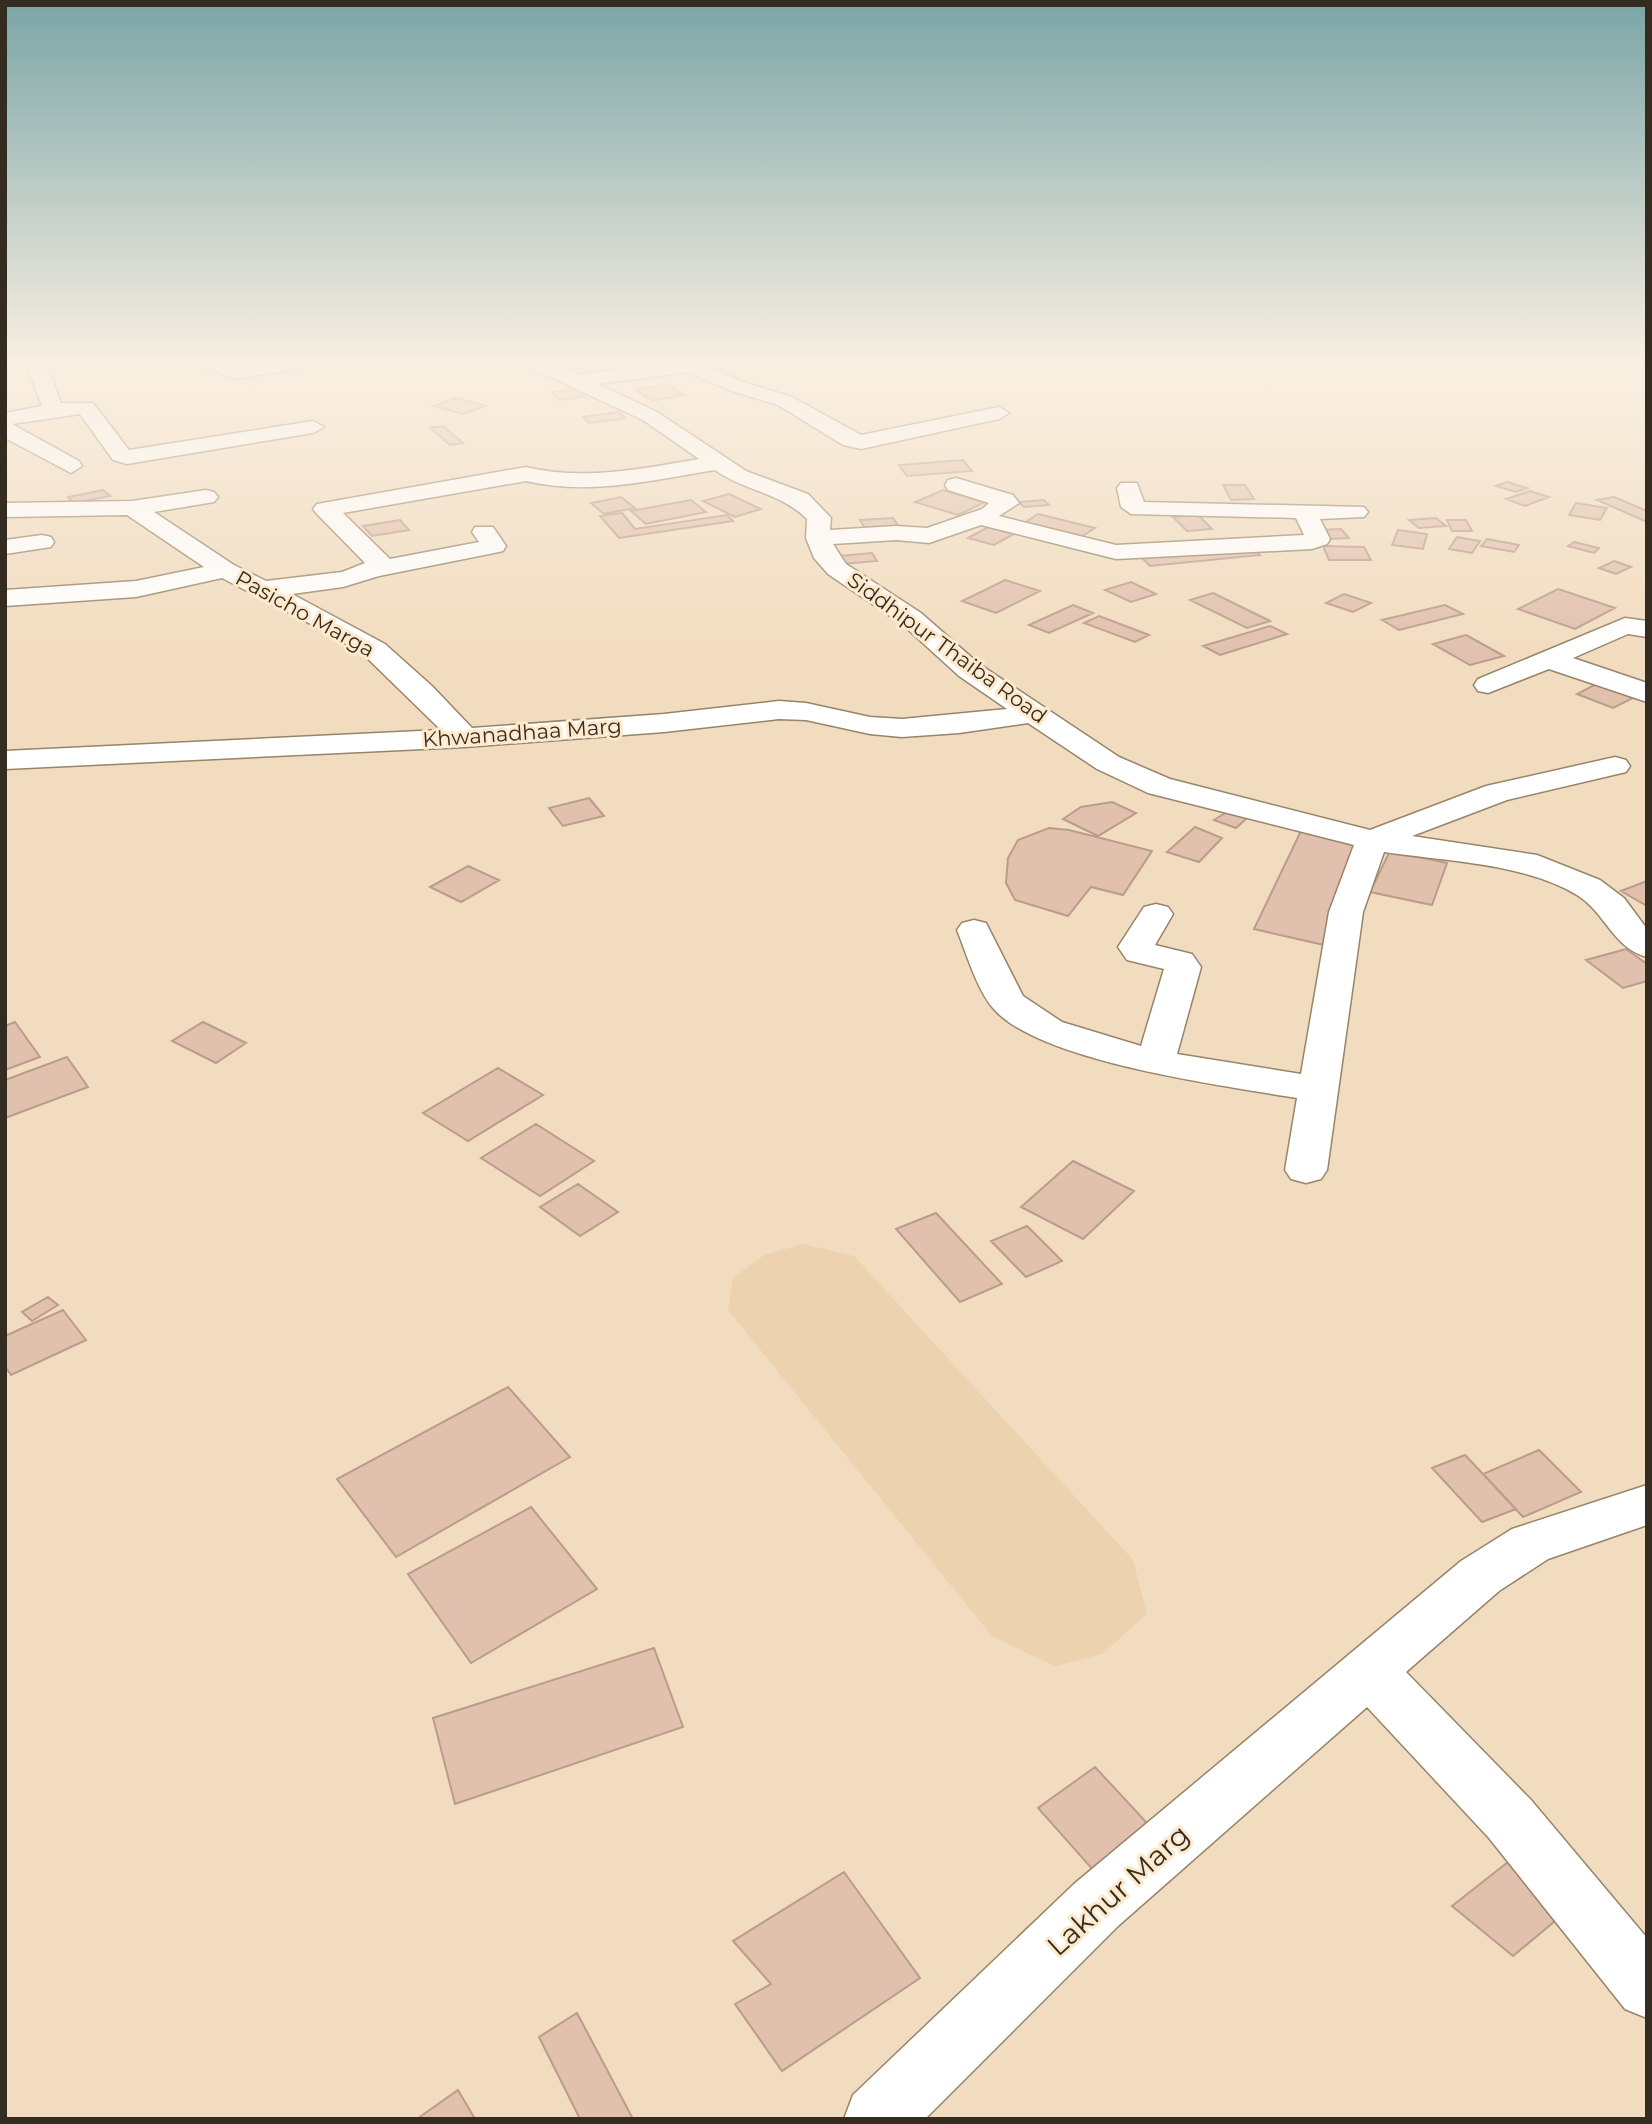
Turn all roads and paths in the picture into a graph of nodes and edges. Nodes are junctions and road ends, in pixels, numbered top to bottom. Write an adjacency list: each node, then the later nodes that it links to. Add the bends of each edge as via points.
1 (55, 458): 4 (street)
2 (712, 458): 3 (street, Siddhipur Thaiba Road)
3 (719, 463): 14 (street, Siddhipur Thaiba Road, via 738,476 800,499 820,518); 17 (street, via 570,482 526,474 326,509 380,563)
4 (71, 466)
5 (956, 485): 12 (street, via 1007,503)
6 (1129, 488): 10 (street, via 1133,507 1139,509)
7 (206, 497): 8 (street)
8 (132, 508): 9 (street); 18 (street, Pasicho Marga)
9 (5, 510)
10 (1304, 511): 11 (street); 12 (street, via 1318,539 1312,542 1116,552 991,521)
11 (1356, 512)
12 (985, 515): 14 (street, via 929,536 897,533)
13 (484, 532): 17 (street, via 494,546)
14 (818, 538): 25 (street, Siddhipur Thaiba Road, via 825,558 837,569 912,619 969,670)
15 (42, 542): 16 (street)
16 (5, 547)
17 (376, 569): 19 (street, via 346,579)
18 (225, 570): 19 (street, Pasicho Marga); 20 (street, via 136,589)
19 (262, 589): 26 (street, Pasicho Marga, via 375,650)
20 (5, 598)
21 (1647, 629): 22 (street, via 1625,626)
22 (1548, 659): 23 (street); 24 (street)
23 (1488, 685)
24 (1647, 693)
25 (1035, 713): 26 (street, Khwanadhaa Marg, via 914,728 880,727 813,711 783,710); 29 (street, Siddhipur Thaiba Road, via 1108,763 1159,786)
26 (465, 738): 27 (street, Khwanadhaa Marg)
27 (5, 760)
28 (1615, 766): 29 (street, via 1497,793)
29 (1372, 839): 32 (street, Siddhipur Thaiba Road, via 1537,865 1571,877 1612,905 1629,932); 34 (street, via 1346,912)
30 (1156, 914): 33 (street, via 1136,947 1183,967)
31 (974, 930): 33 (street, via 1007,1002 1049,1030)
32 (1647, 946)
33 (1155, 1062): 34 (street)
34 (1317, 1089): 35 (street)
35 (1306, 1170)
36 (1647, 1505): 37 (street, Lakhur Marg, via 1530,1544 1480,1576)
37 (1369, 1671): 38 (street, via 1510,1819); 39 (street, Lakhur Marg, via 1096,1905)
38 (1647, 1987)
39 (877, 2119)

